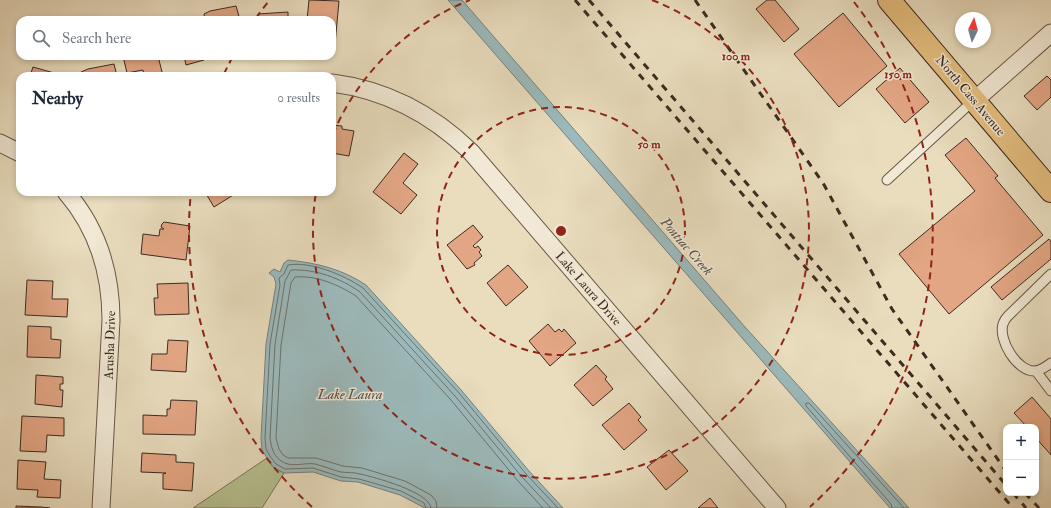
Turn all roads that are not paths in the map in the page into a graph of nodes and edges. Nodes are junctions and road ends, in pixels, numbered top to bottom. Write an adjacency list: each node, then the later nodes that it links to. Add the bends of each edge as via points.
1 (893, 1): 4 (main road, North Cass Avenue)
2 (1051, 33): 4 (street)
3 (336, 84): 15 (street, Lake Laura Drive, via 370,91 403,103 436,122 471,152)
4 (975, 100): 7 (lane); 8 (main road, North Cass Avenue)
5 (0, 143): 6 (street)
6 (16, 151)
7 (887, 180)
8 (1051, 191)
9 (69, 196): 14 (street, Arusha Drive, via 97,242 111,302)
10 (1051, 274): 12 (lane, via 1003,324 1002,336 1012,358 1027,370)
11 (1051, 363): 12 (lane)
12 (1036, 371): 13 (lane)
13 (1051, 391)
14 (101, 508)
15 (777, 508)

